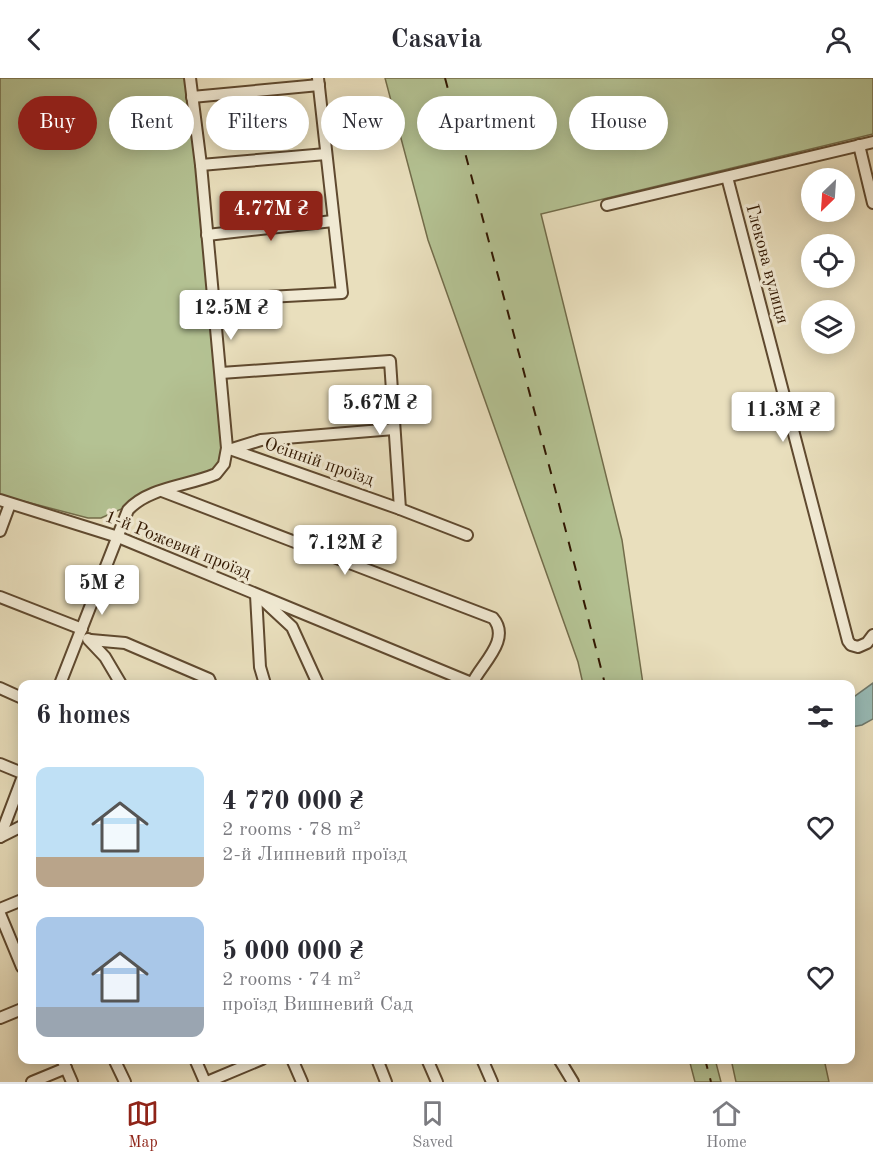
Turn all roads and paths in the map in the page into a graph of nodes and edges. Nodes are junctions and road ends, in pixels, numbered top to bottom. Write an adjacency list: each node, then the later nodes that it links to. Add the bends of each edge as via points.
1 (190, 78): 3 (street)
2 (319, 81): 4 (street); 8 (street)
3 (192, 96)
4 (194, 97)
5 (194, 112): 9 (street)
6 (873, 142): 7 (street)
7 (859, 145): 10 (street); 11 (street)
8 (326, 154): 9 (street); 13 (street)
9 (201, 165): 14 (street)
10 (728, 177): 12 (street); 28 (street, Глекова вулиця, via 849,641 858,647)
11 (873, 203)
12 (607, 205)
13 (333, 221): 14 (street); 15 (street, via 342,293)
14 (207, 235): 15 (street)
15 (212, 300): 16 (street)
16 (221, 373): 17 (street, Осінній проїзд, via 390,360); 18 (street)
17 (394, 429): 18 (street, via 261,440); 21 (street, Осінній проїзд)
18 (229, 448): 19 (street, via 219,472); 21 (street, Осінній проїзд)
19 (162, 491): 24 (street, via 130,508); 38 (street, via 493,618 498,628 496,644)
20 (5, 502): 22 (street); 24 (street, 1-й Рожевий проїзд)
21 (400, 509): 23 (street, Осінній проїзд)
22 (0, 531)
23 (467, 535)
24 (118, 537): 25 (street, 1-й Рожевий проїзд); 27 (street)
25 (256, 595): 30 (street, 1-й Рожевий проїзд); 34 (street); 35 (street, via 292,627)
26 (0, 597): 27 (street)
27 (81, 632): 29 (street); 31 (street)
28 (873, 635)
29 (91, 640): 32 (street); 33 (street, via 124,643)
30 (438, 668): 36 (street); 37 (street, 1-й Рожевий проїзд)
31 (62, 680)
32 (119, 680)
33 (202, 680)
34 (264, 680)
35 (316, 680)
36 (444, 680)
37 (464, 680)
38 (474, 680)
39 (0, 688): 40 (street)
40 (18, 696)
41 (0, 764): 42 (street)
42 (18, 771)
43 (18, 790): 45 (street)
44 (18, 828): 45 (street)
45 (0, 837)
46 (18, 902): 47 (street)
47 (0, 909)
48 (0, 914): 49 (street)
49 (18, 957)
50 (18, 1011): 51 (street)
51 (0, 1018)
52 (64, 1064): 61 (street); 62 (street)
53 (116, 1064): 63 (street)
54 (197, 1064): 64 (street)
55 (250, 1064): 64 (street)
56 (293, 1064): 65 (street)
57 (378, 1064): 66 (street)
58 (430, 1064): 67 (street)
59 (484, 1064): 68 (street)
60 (562, 1064): 69 (street)
61 (32, 1082)
62 (72, 1082)
63 (124, 1082)
64 (206, 1082)
65 (302, 1082)
66 (386, 1082)
67 (437, 1082)
68 (492, 1082)
69 (573, 1082)

